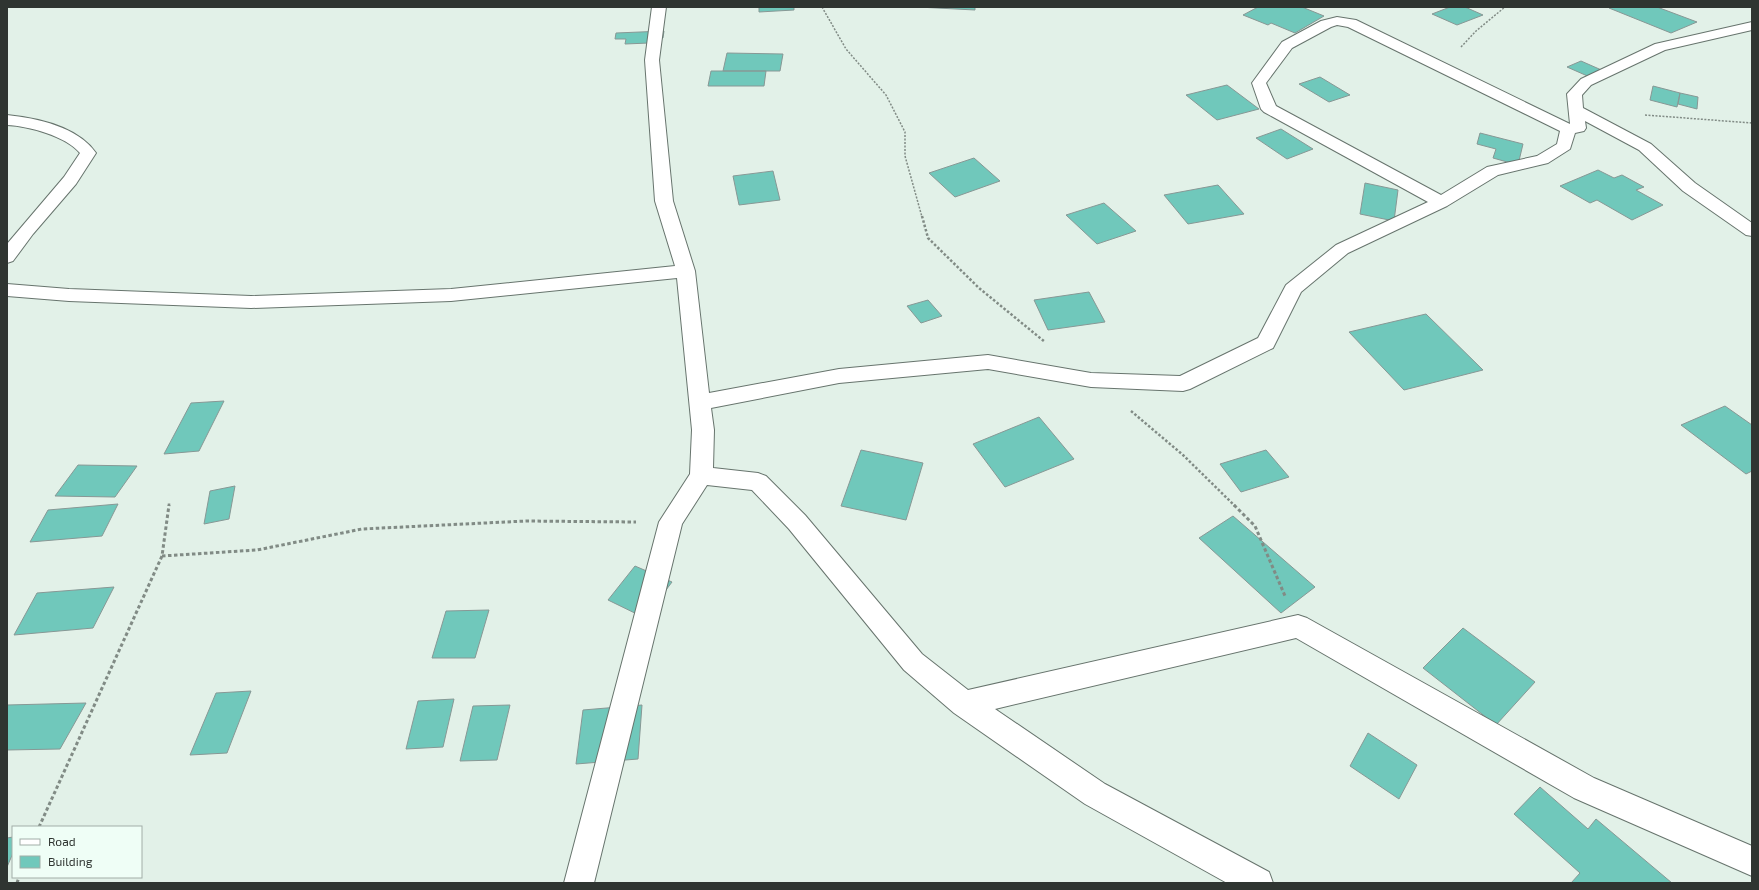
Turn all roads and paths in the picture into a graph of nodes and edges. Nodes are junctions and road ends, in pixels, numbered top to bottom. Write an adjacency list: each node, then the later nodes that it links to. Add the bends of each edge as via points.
1 (659, 7): 14 (street, via 652,60 664,201)
2 (822, 7): 16 (path, via 846,49 886,95 905,132 905,156 928,238 979,288)
3 (1505, 7): 5 (path, via 1467,37 1456,56)
4 (1752, 26): 6 (street, via 1660,47 1586,82 1574,94)
5 (1469, 81): 10 (street); 11 (street, via 1351,23 1337,21 1326,24 1287,45 1259,83 1269,109)
6 (1576, 110): 10 (street, via 1578,128); 12 (street, via 1645,146 1689,187)
7 (1638, 114): 9 (path)
8 (7, 120): 13 (street, via 17,120 52,131 79,143 88,153 62,190)
9 (1752, 123)
10 (1568, 129): 11 (street, via 1564,146 1542,160 1493,170)
11 (1441, 202): 17 (street, via 1342,249 1293,289 1266,343 1183,384)
12 (1752, 231)
13 (7, 257)
14 (686, 271): 15 (street, via 451,295 251,302); 18 (street)
15 (7, 290)
16 (1050, 346)
17 (1091, 380): 18 (street, via 988,362 839,376); 23 (path, via 1183,455 1255,526)
18 (701, 402): 19 (street)
19 (701, 475): 21 (street); 24 (street, via 758,482 797,522 913,662)
20 (169, 502): 22 (path)
21 (671, 522): 22 (path, via 526,521 362,529 257,550); 27 (street)
22 (162, 556): 25 (path)
23 (1298, 626): 24 (street); 26 (street, via 1584,788)
24 (964, 704): 28 (street, via 1095,794)
25 (39, 826)
26 (1752, 861)
27 (579, 883)
28 (1258, 883)

